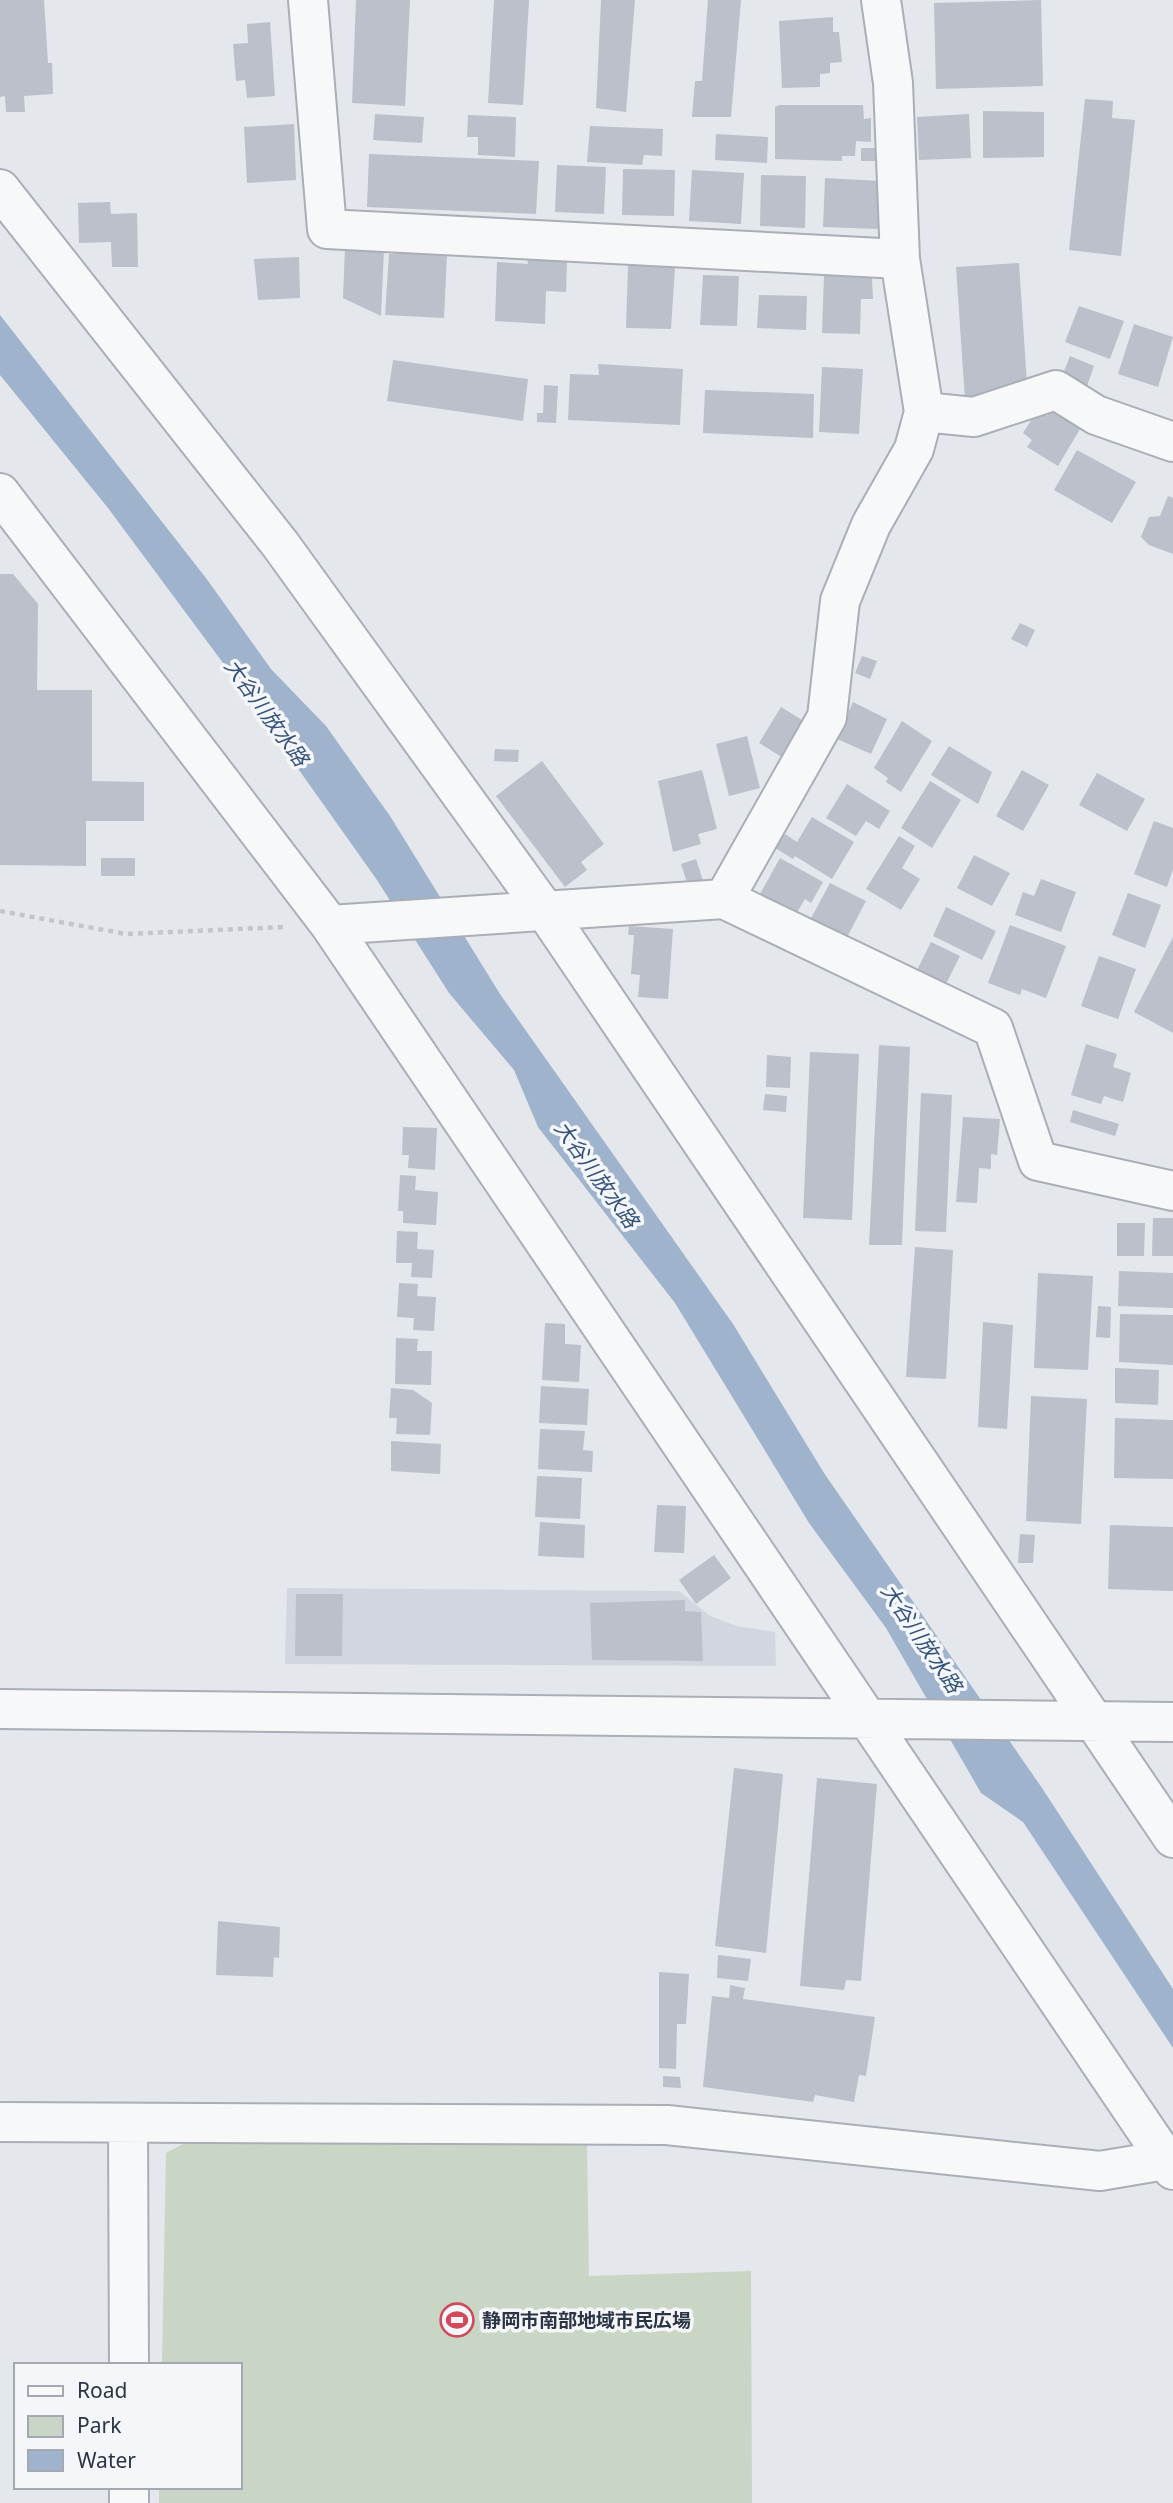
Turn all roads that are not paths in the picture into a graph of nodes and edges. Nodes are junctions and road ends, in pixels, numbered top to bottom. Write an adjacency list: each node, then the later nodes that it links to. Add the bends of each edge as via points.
1 (308, 0): 4 (street, via 327,229)
2 (881, 0): 4 (street, via 893,83)
3 (0, 189): 9 (street, via 280,544)
4 (900, 259): 5 (street)
5 (923, 412): 6 (street, via 974,418 1056,390 1096,415); 8 (street, via 914,449 871,525 840,601 827,717)
6 (1173, 442)
7 (0, 493): 10 (street)
8 (724, 899): 9 (street); 11 (street, via 993,1028 1038,1161)
9 (545, 912): 10 (street); 14 (street)
10 (330, 925): 13 (street)
11 (1173, 1191)
12 (0, 1709): 13 (street)
13 (875, 1718): 14 (street); 19 (street)
14 (1083, 1721): 15 (street); 16 (street)
15 (1173, 1722)
16 (1173, 1838)
17 (0, 2122): 18 (street)
18 (128, 2124): 19 (street, via 667,2125 1100,2171); 20 (street)
19 (1169, 2165)
20 (129, 2363)

